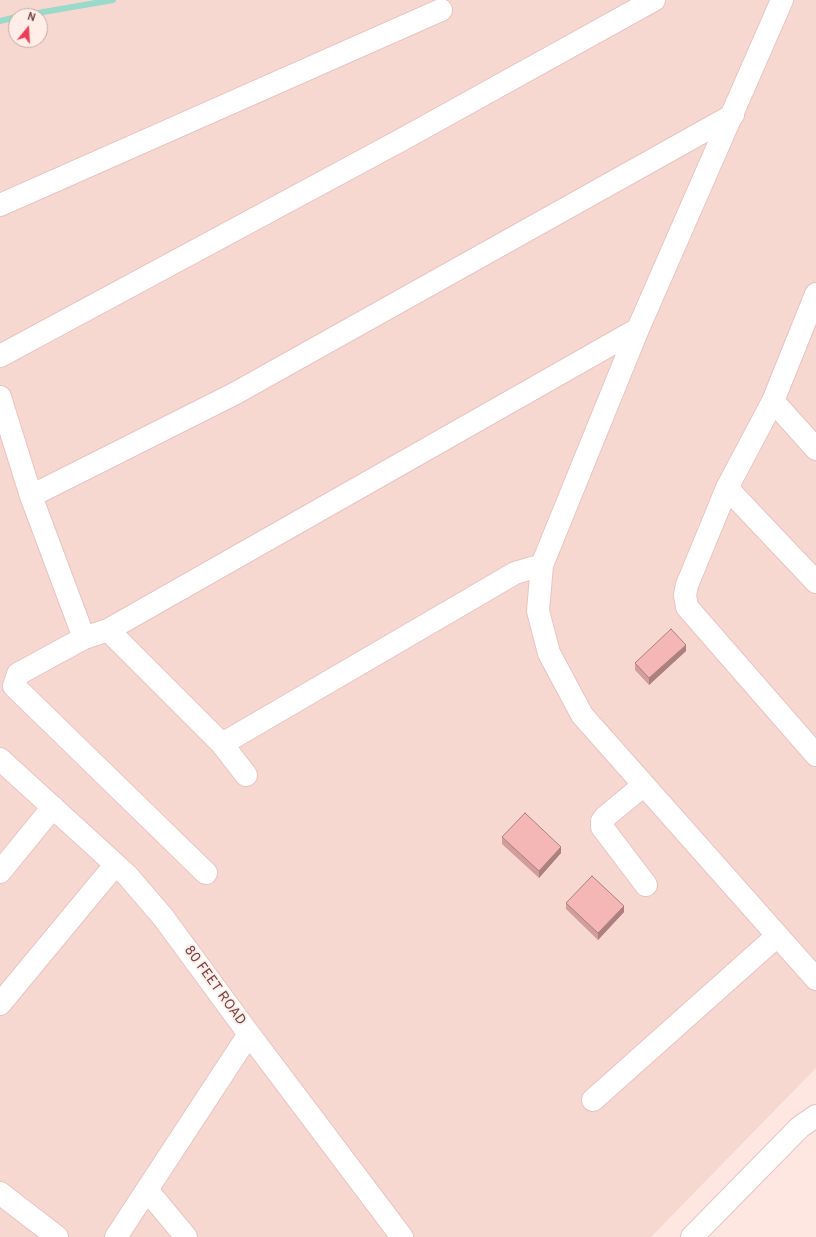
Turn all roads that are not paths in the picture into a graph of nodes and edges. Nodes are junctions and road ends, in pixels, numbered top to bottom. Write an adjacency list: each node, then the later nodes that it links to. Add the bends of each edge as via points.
1 (654, 0): 8 (street, via 410,136)
2 (782, 0): 4 (street)
3 (441, 10): 5 (street)
4 (733, 115): 7 (street); 13 (street, via 234,394)
5 (0, 205)
6 (816, 297): 10 (street)
7 (638, 329): 14 (street); 16 (street)
8 (0, 356)
9 (0, 397): 13 (street)
10 (773, 400): 11 (street); 12 (street)
11 (816, 449)
12 (727, 488): 15 (street); 19 (street, via 687,585 687,607)
13 (30, 496): 17 (street)
14 (542, 565): 18 (street, via 515,573); 22 (street, via 538,611 549,653 582,715)
15 (816, 582)
16 (108, 630): 17 (street); 18 (street)
17 (84, 638): 26 (street, via 18,674 14,686)
18 (222, 744): 21 (street)
19 (816, 755)
20 (0, 759): 23 (street, 80 FEET ROAD)
21 (246, 775)
22 (644, 785): 27 (street, via 604,817 602,827); 28 (street)
23 (53, 807): 24 (street, 80 FEET ROAD); 25 (street)
24 (116, 865): 30 (street); 31 (street, 80 FEET ROAD, via 163,916)
25 (0, 872)
26 (206, 873)
27 (646, 885)
28 (778, 936): 29 (street); 32 (street)
29 (816, 979)
30 (0, 1004)
31 (249, 1034): 34 (street); 40 (street, 80 FEET ROAD)
32 (593, 1100)
33 (816, 1116): 36 (street, via 800,1128)
34 (147, 1190): 38 (street); 39 (street)
35 (0, 1193): 37 (street)
36 (701, 1234)
37 (57, 1237)
38 (116, 1237)
39 (186, 1237)
40 (402, 1237)

